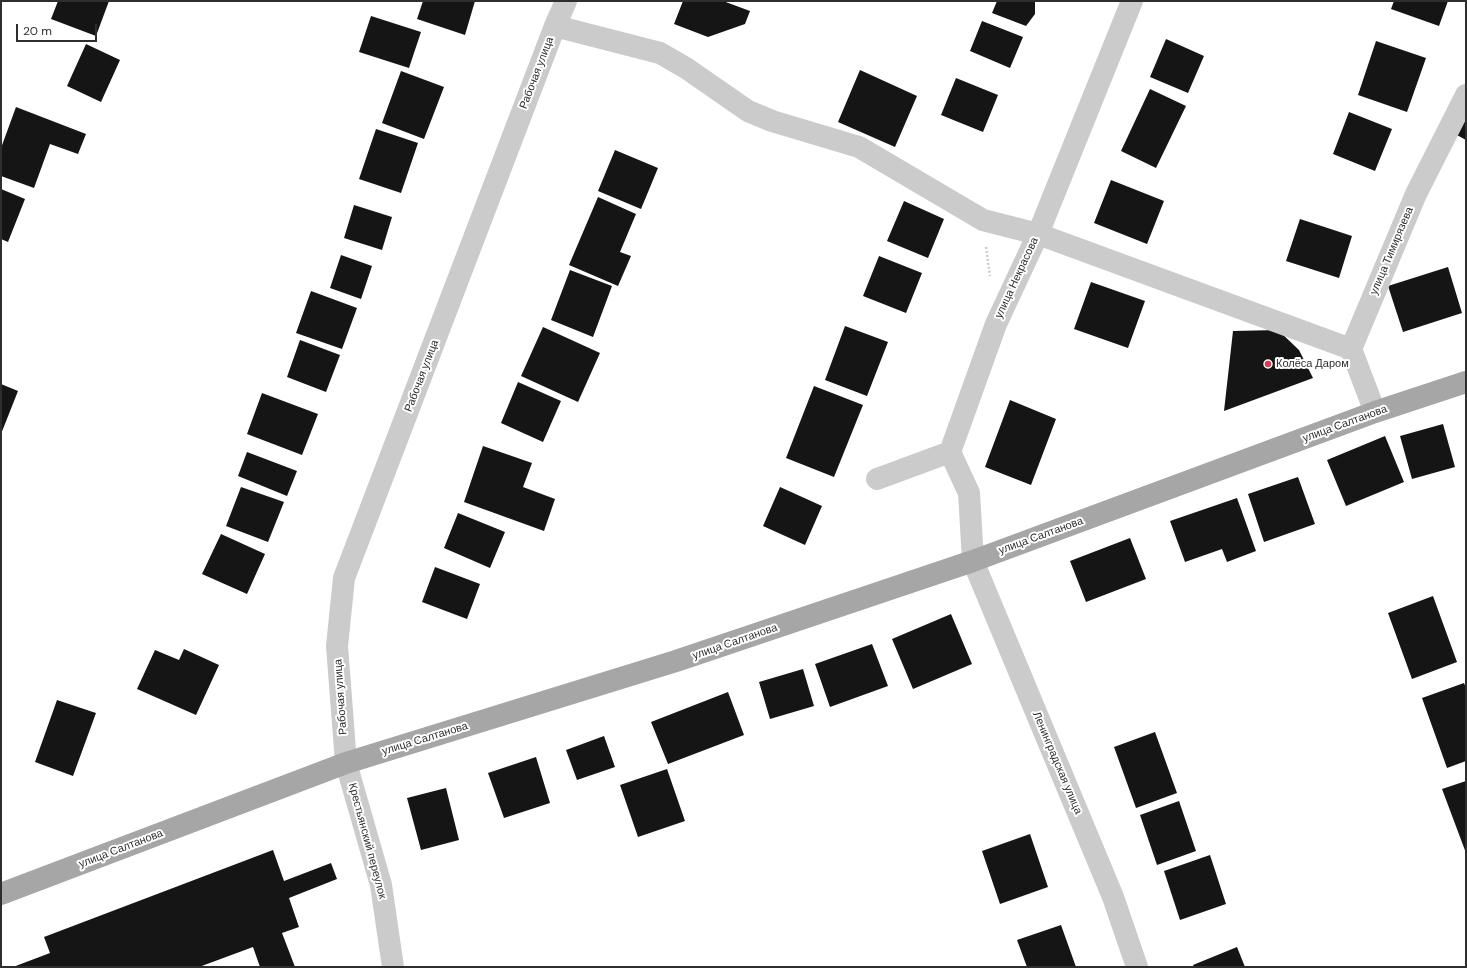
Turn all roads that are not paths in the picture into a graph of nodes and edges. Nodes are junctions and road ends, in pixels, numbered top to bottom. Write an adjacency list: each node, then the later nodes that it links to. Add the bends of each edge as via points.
1 (565, 1): 3 (street, Рабочая улица)
2 (1132, 1): 5 (street, улица Некрасова)
3 (555, 26): 5 (street, via 660,53 748,111 772,121 858,147 983,220); 12 (street, Рабочая улица, via 344,578 337,646)
4 (1466, 95): 6 (street, улица Тимирязева, via 1416,194)
5 (1038, 234): 6 (street); 9 (street, улица Некрасова, via 996,324)
6 (1351, 349): 8 (street)
7 (1466, 382): 8 (main road, улица Салтанова)
8 (1375, 412): 11 (main road, улица Салтанова)
9 (950, 452): 10 (street); 11 (street, via 969,493)
10 (878, 479)
11 (973, 562): 12 (main road, улица Салтанова, via 676,662); 15 (street, Ленинградская улица, via 1113,897)
12 (346, 763): 13 (main road, улица Салтанова); 14 (street, Крестьянский переулок, via 381,885)
13 (1, 894)
14 (393, 967)
15 (1137, 967)

